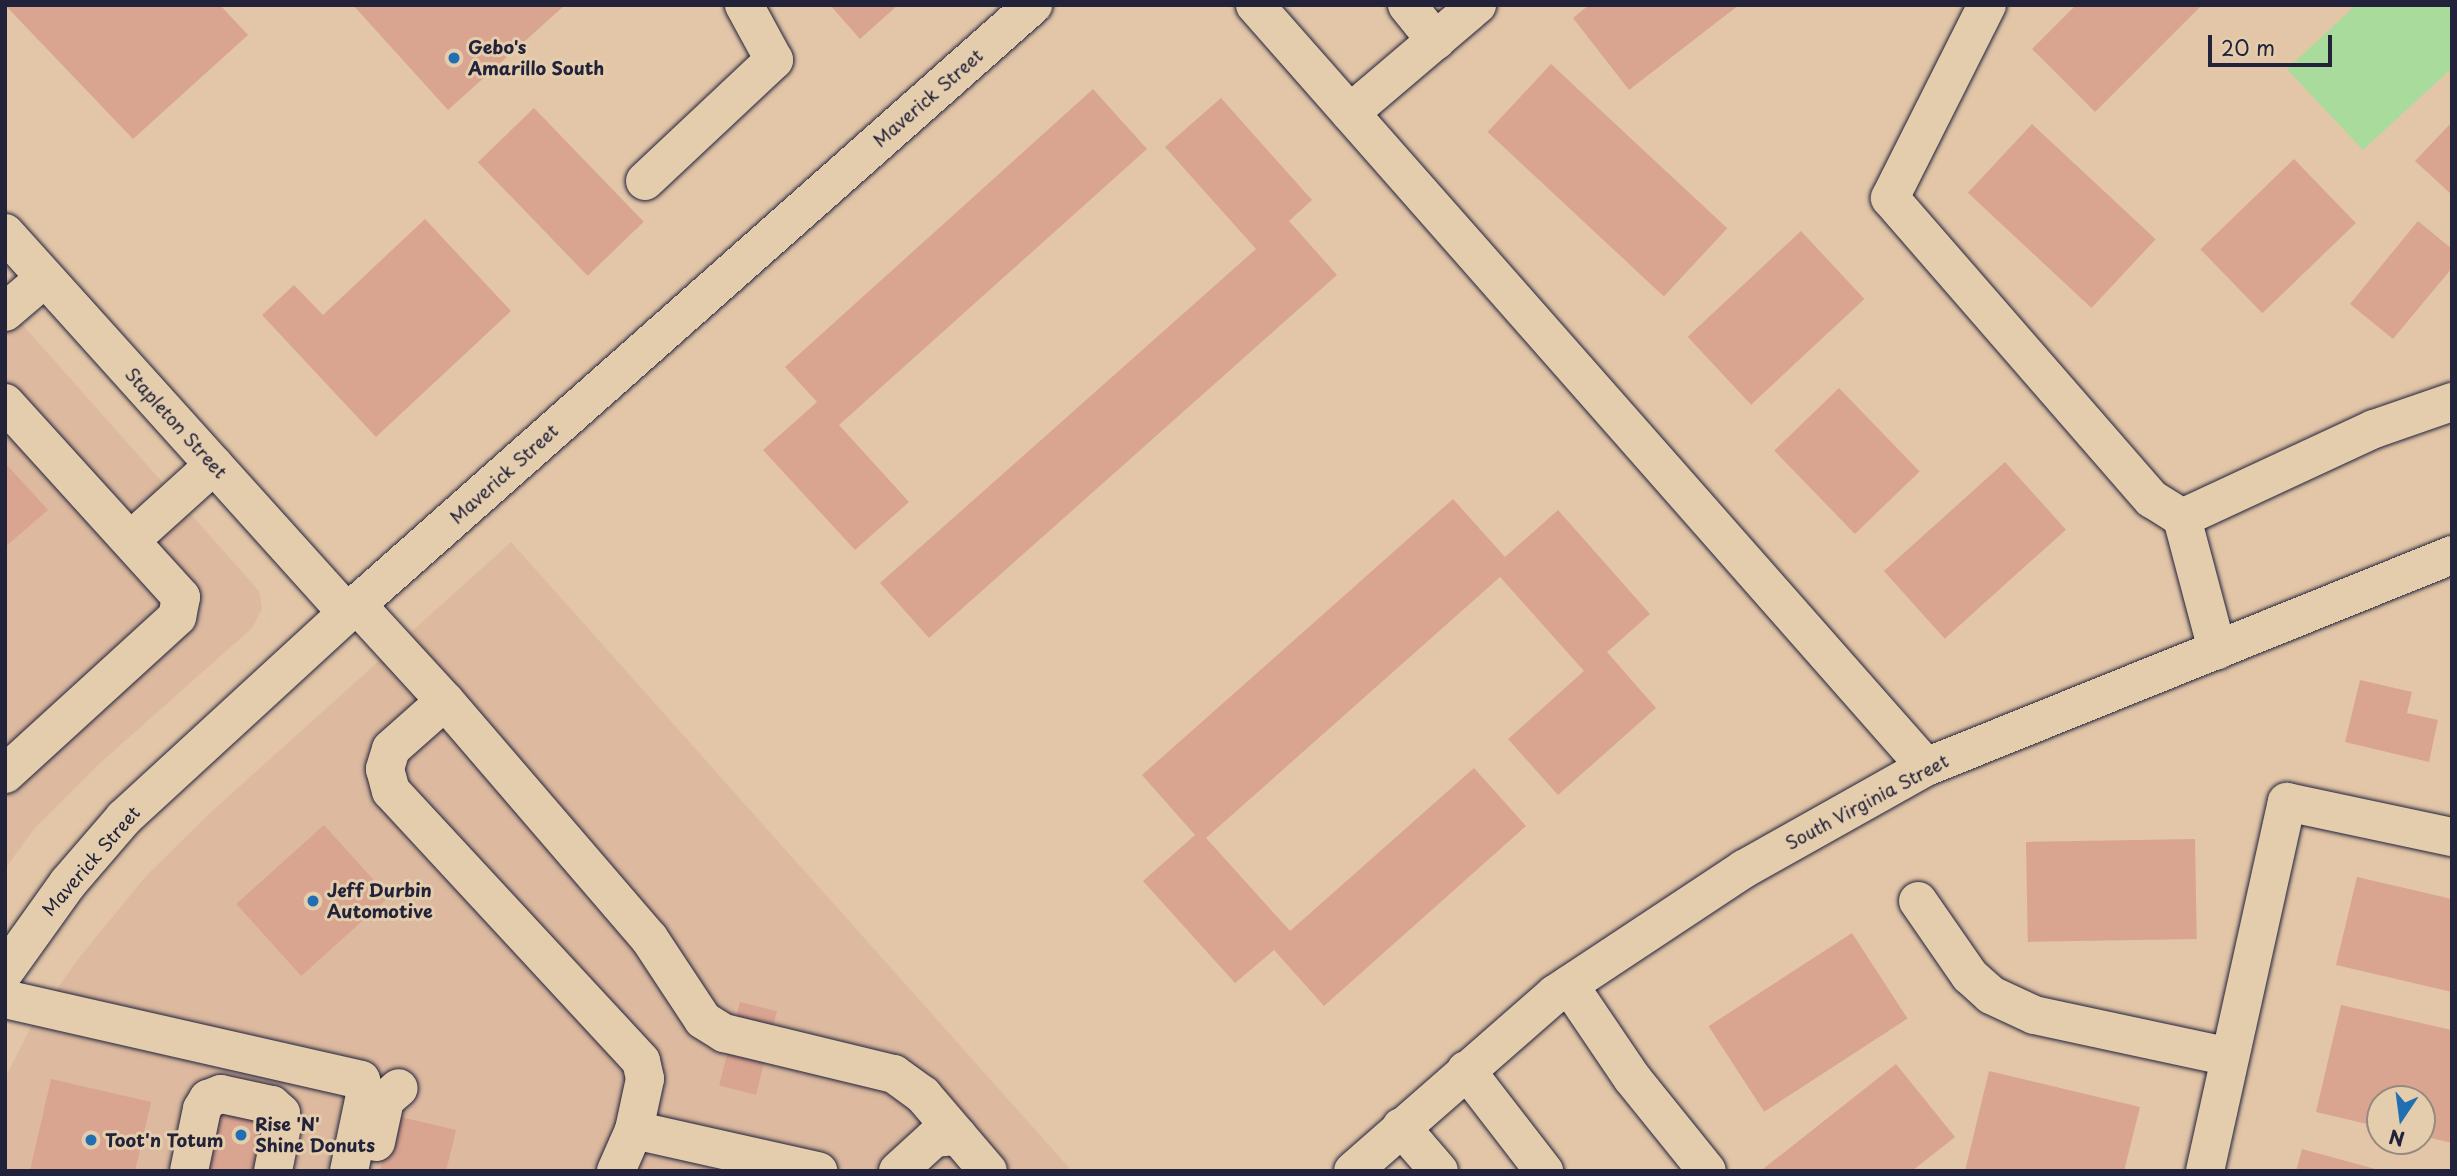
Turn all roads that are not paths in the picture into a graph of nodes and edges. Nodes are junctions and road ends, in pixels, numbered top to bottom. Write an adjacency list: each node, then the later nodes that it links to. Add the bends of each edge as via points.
1 (744, 5): 9 (street, via 774,60)
2 (1033, 5): 19 (street, Maverick Street)
3 (1255, 5): 8 (street)
4 (1407, 5): 7 (street)
5 (1477, 5): 7 (street)
6 (1987, 5): 16 (street, via 1890,198 2152,499)
7 (1436, 41): 8 (street)
8 (1350, 113): 22 (street)
9 (645, 181)
10 (5, 233): 11 (street, Stapleton Street)
11 (45, 278): 12 (street); 15 (street, Stapleton Street)
12 (5, 312)
13 (2452, 402): 16 (street, via 2374,429)
14 (5, 403): 17 (street)
15 (214, 465): 17 (street); 19 (street, Stapleton Street)
16 (2182, 518): 20 (street)
17 (131, 540): 23 (street, via 181,597 177,617)
18 (2448, 566): 20 (street, South Virginia Street)
19 (352, 609): 21 (street, Stapleton Street); 26 (street, Maverick Street, via 124,818 68,883)
20 (2217, 650): 22 (street, South Virginia Street)
21 (445, 701): 33 (street, via 391,749 385,769 391,791 641,1061 645,1079); 34 (street, Stapleton Street, via 649,938 703,1020 724,1033 894,1074 923,1095)
22 (1926, 767): 27 (street, South Virginia Street, via 1744,869)
23 (5, 774)
24 (2452, 837): 29 (street, via 2287,802)
25 (1918, 901): 29 (street, via 1970,976 1991,995 2034,1015)
26 (5, 971)
27 (1569, 985): 30 (street, South Virginia Street); 46 (street, via 1632,1078)
28 (5, 999): 37 (street, via 361,1080 365,1095)
29 (2230, 1058): 47 (street)
30 (1466, 1070): 32 (street, South Virginia Street); 45 (street)
31 (399, 1088): 38 (street, via 385,1100)
32 (1401, 1126): 43 (street, South Virginia Street); 44 (street)
33 (634, 1130): 39 (street); 40 (street)
34 (958, 1136): 41 (street, via 934,1138); 42 (street, Stapleton Street)
35 (189, 1171): 36 (street, via 202,1109 208,1099 221,1094 272,1105 281,1113)
36 (273, 1171)
37 (349, 1171)
38 (369, 1171)
39 (616, 1171)
40 (818, 1171)
41 (898, 1171)
42 (988, 1171)
43 (1353, 1171)
44 (1439, 1171)
45 (1544, 1171)
46 (1707, 1171)
47 (2205, 1171)

